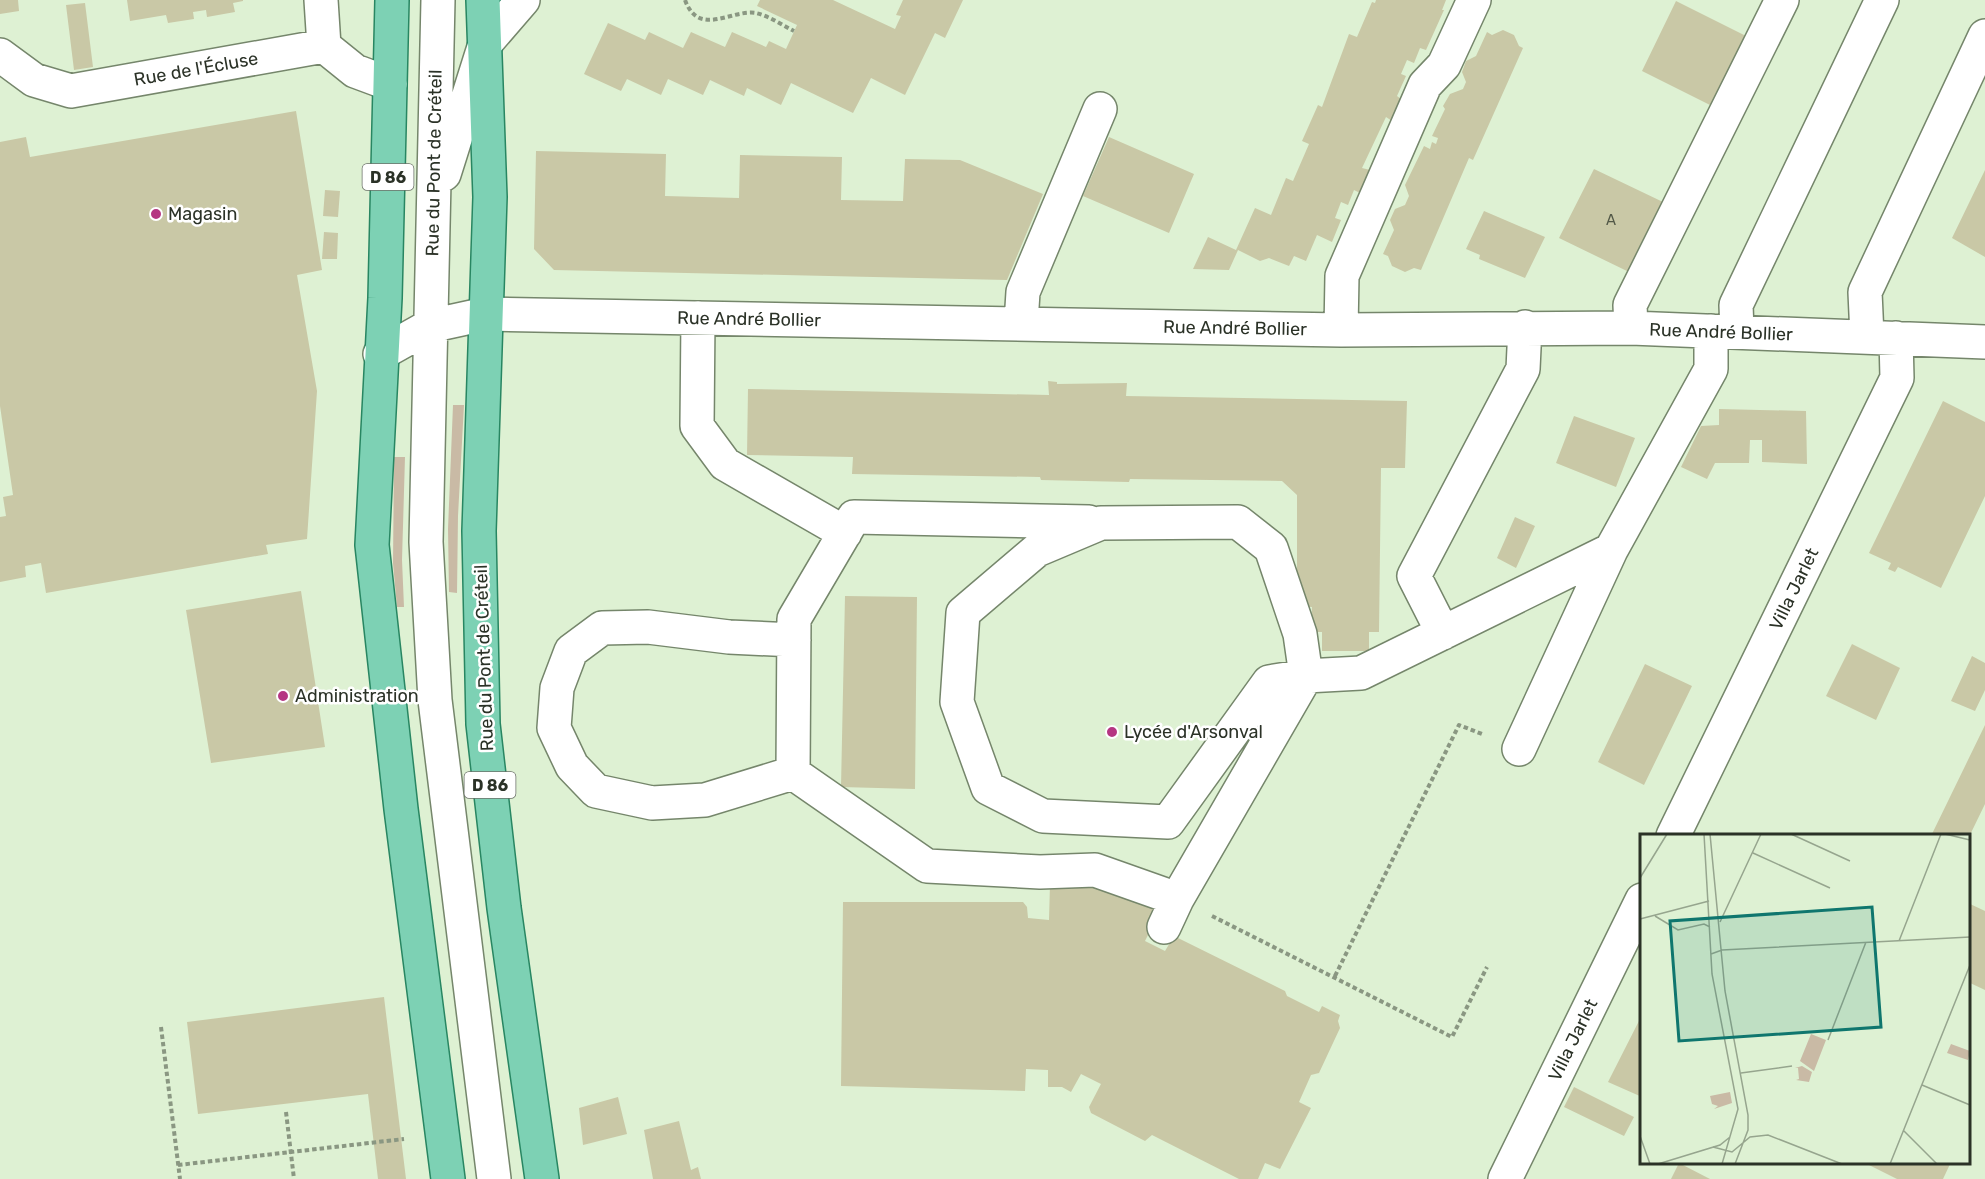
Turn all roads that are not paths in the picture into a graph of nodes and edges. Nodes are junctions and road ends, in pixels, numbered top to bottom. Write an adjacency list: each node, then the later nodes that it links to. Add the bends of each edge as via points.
1 (321, 0): 11 (street)
2 (392, 0): 13 (main road, D 86)
3 (438, 0): 15 (street, Rue du Pont de Créteil)
4 (483, 0): 10 (main road, Rue du Pont de Créteil / D 86)
5 (524, 0): 10 (street)
6 (1474, 0): 22 (street, via 1444,65 1425,85 1342,276)
7 (1782, 0): 21 (street, via 1630,305)
8 (1882, 0): 23 (street)
9 (1985, 36): 24 (street, Villa Jarlet, via 1865,292)
10 (485, 44): 15 (street); 16 (main road, Rue du Pont de Créteil / D 86, via 490,197)
11 (324, 46): 12 (street, Rue de l'Écluse, via 71,91 34,80); 13 (street, via 356,70)
12 (0, 55)
13 (390, 84): 26 (main road, D 86)
14 (1100, 109): 18 (street, via 1023,292)
15 (432, 210): 19 (street, Rue du Pont de Créteil)
16 (485, 314): 17 (street, Rue André Bollier); 19 (street); 39 (main road, Rue du Pont de Créteil / D 86, via 479,531 483,724)
17 (698, 318): 18 (street, Rue André Bollier); 28 (street, via 697,426 725,464)
18 (1021, 323): 22 (street, Rue André Bollier)
19 (430, 326): 26 (street); 38 (street, Rue du Pont de Créteil, via 426,542 435,700)
20 (1525, 327): 21 (street, Rue André Bollier); 22 (street, Rue André Bollier); 30 (street, via 1523,369 1414,576)
21 (1631, 328): 23 (street, Rue André Bollier)
22 (1341, 330)
23 (1724, 331): 24 (street, Rue André Bollier); 29 (street, via 1711,369)
24 (1881, 337): 25 (street, Rue André Bollier); 35 (street, Villa Jarlet, via 1897,378)
25 (1985, 342)
26 (380, 354): 37 (main road, D 86, via 372,545)
27 (1101, 523): 28 (street, via 854,517); 32 (street, via 1238,522 1271,548 1300,634); 32 (street, via 1037,550 963,613 957,702 988,788 1043,816 1168,822 1269,682)
28 (844, 533): 31 (street, via 794,619)
29 (1611, 550): 30 (street); 33 (street)
30 (1443, 633): 32 (street, via 1361,673)
31 (794, 640): 34 (street); 34 (street, via 648,627 602,628 571,651 556,688 554,728 572,766 596,791 652,803 705,800)
32 (1306, 676): 34 (street, via 1170,913 1095,870 1040,872 927,866)
33 (1520, 749)
34 (793, 773)
35 (1674, 834)
36 (1640, 902): 40 (street, Villa Jarlet)
37 (448, 1179)
38 (494, 1179)
39 (542, 1179)
40 (1505, 1179)

